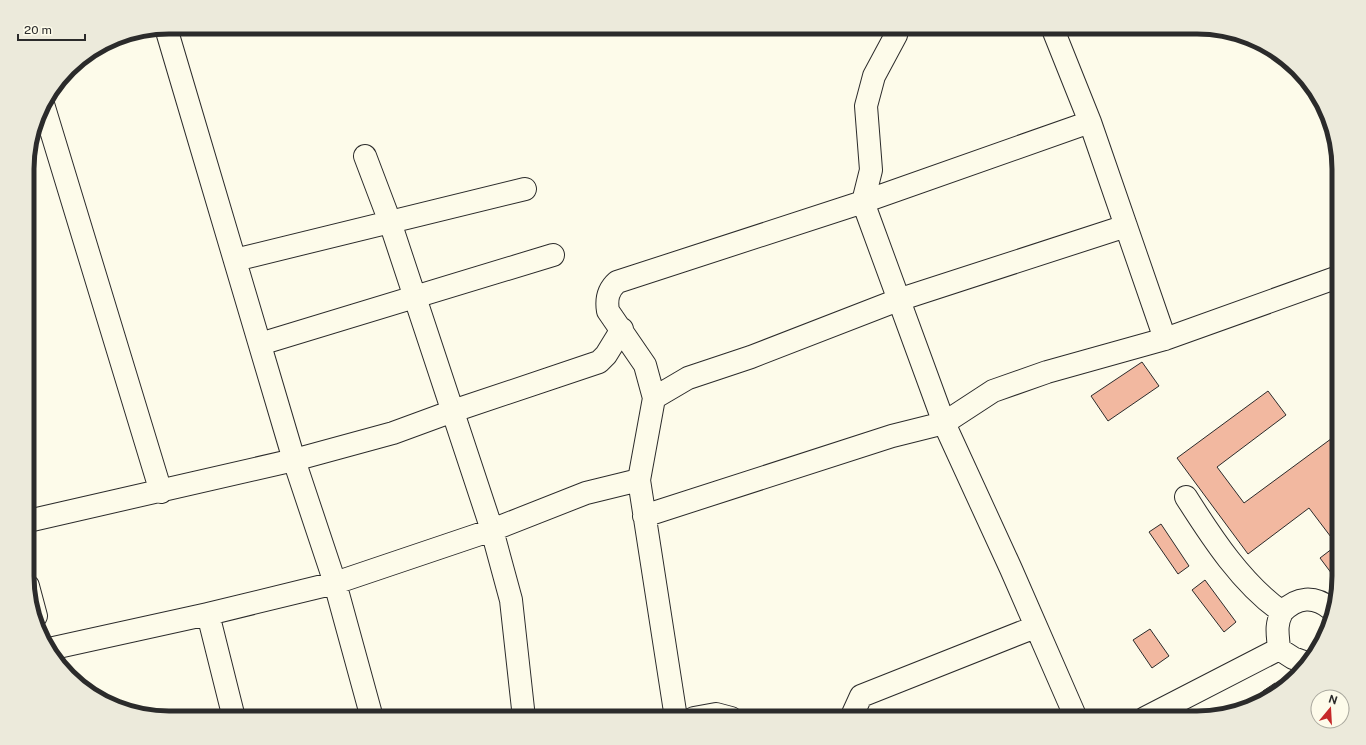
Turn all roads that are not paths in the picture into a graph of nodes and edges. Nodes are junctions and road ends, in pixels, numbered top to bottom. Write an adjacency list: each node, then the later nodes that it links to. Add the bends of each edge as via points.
1 (168, 34): 12 (street)
2 (896, 34): 8 (street, via 874,76 866,106 871,170)
3 (1055, 34): 5 (street)
4 (46, 114): 24 (street)
5 (1090, 122): 8 (street); 10 (street)
6 (365, 156): 9 (street)
7 (525, 189): 9 (street)
8 (863, 202): 15 (street); 16 (street, via 618,282 609,293 607,302 608,311)
9 (390, 222): 12 (street); 14 (street)
10 (1126, 226): 15 (street); 17 (street)
11 (552, 255): 14 (street)
12 (235, 260): 18 (street)
13 (1332, 279): 17 (street)
14 (413, 298): 18 (street); 20 (street)
15 (898, 300): 19 (street, via 751,357 688,378); 21 (street)
16 (622, 329): 19 (street, via 646,365); 20 (street, via 599,362)
17 (1165, 339): 21 (street, via 1047,372 993,391)
18 (260, 344): 22 (street)
19 (654, 398): 23 (street)
20 (453, 410): 22 (street, via 393,433); 28 (street)
21 (944, 423): 26 (street, via 885,439); 33 (street)
22 (294, 460): 24 (street); 29 (street)
23 (638, 480): 26 (street); 28 (street, via 586,492)
24 (160, 492): 27 (street)
25 (1186, 497): 31 (street, via 1215,542 1266,601)
26 (644, 516): 40 (street)
27 (34, 520)
28 (492, 530): 29 (street); 39 (street, via 511,600)
29 (335, 583): 32 (street); 38 (street)
30 (1328, 606): 31 (street, via 1312,599 1300,599)
31 (1282, 612): 35 (street, via 1276,632)
32 (208, 614): 34 (street); 37 (street)
33 (1035, 627): 41 (street, via 861,696); 42 (street)
34 (55, 648)
35 (1279, 649): 36 (street); 43 (street)
36 (1301, 661)
37 (232, 711)
38 (370, 711)
39 (523, 711)
40 (675, 711)
41 (854, 711)
42 (1073, 711)
43 (1159, 711)

